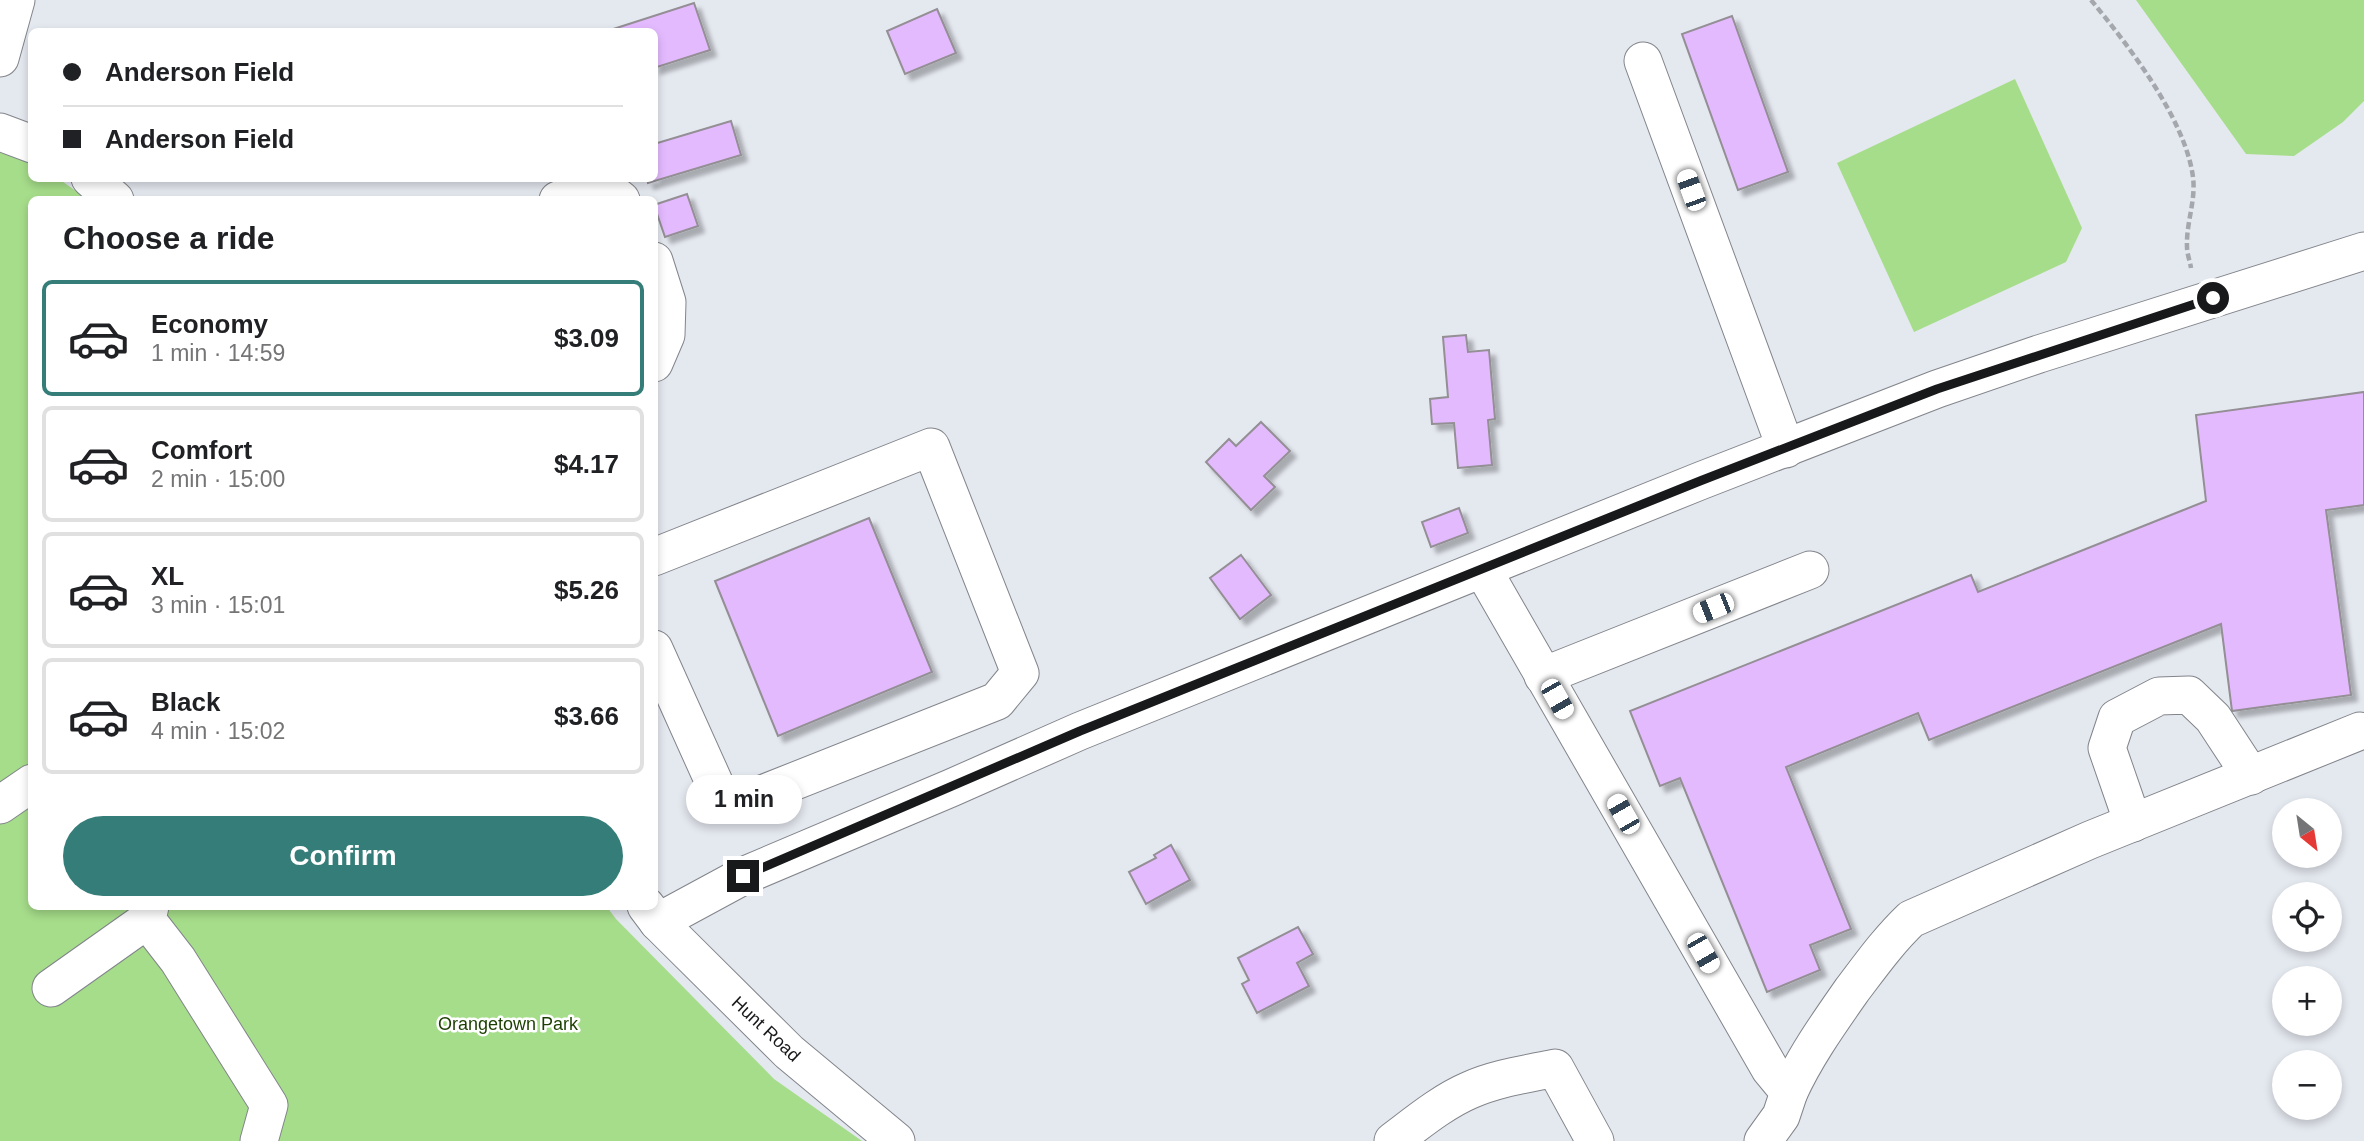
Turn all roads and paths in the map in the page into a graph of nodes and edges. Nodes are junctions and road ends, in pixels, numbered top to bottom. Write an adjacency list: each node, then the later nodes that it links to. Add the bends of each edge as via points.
1 (16, 0): 3 (street)
2 (2091, 0): 13 (path, via 2140,64 2171,115 2186,152 2193,176 2187,246)
3 (0, 58)
4 (1643, 61): 15 (street)
5 (0, 132): 6 (street)
6 (28, 142)
7 (95, 182): 8 (street)
8 (110, 196)
9 (567, 196): 10 (street, via 595,184)
10 (616, 196)
11 (2364, 251): 13 (street)
12 (658, 274): 14 (street, via 667,302 666,335)
13 (2197, 303): 15 (street, via 1937,389)
14 (658, 354)
15 (1786, 449): 17 (street)
16 (658, 555): 19 (street, via 931,447 1020,673 997,701 737,804 717,789)
17 (1483, 569): 20 (street); 27 (street, via 1080,731)
18 (1810, 570): 20 (street)
19 (658, 658)
20 (1543, 676): 29 (street, via 1770,1069)
21 (2360, 731): 22 (street)
22 (2251, 775): 25 (street); 25 (street, via 2213,718 2189,695 2159,696 2117,718 2107,748)
23 (28, 786): 24 (street)
24 (0, 805)
25 (2133, 823): 29 (street, via 1911,919 1888,941 1837,1012 1804,1060)
26 (149, 913): 28 (street); 30 (street, via 269,1105)
27 (652, 914): 31 (street, Hunt Road, via 789,1052)
28 (51, 988)
29 (1789, 1092): 34 (street, via 1781,1116)
30 (259, 1141)
31 (897, 1141)
32 (1393, 1141): 33 (street, via 1470,1090 1555,1068)
33 (1595, 1141)
34 (1763, 1141)

